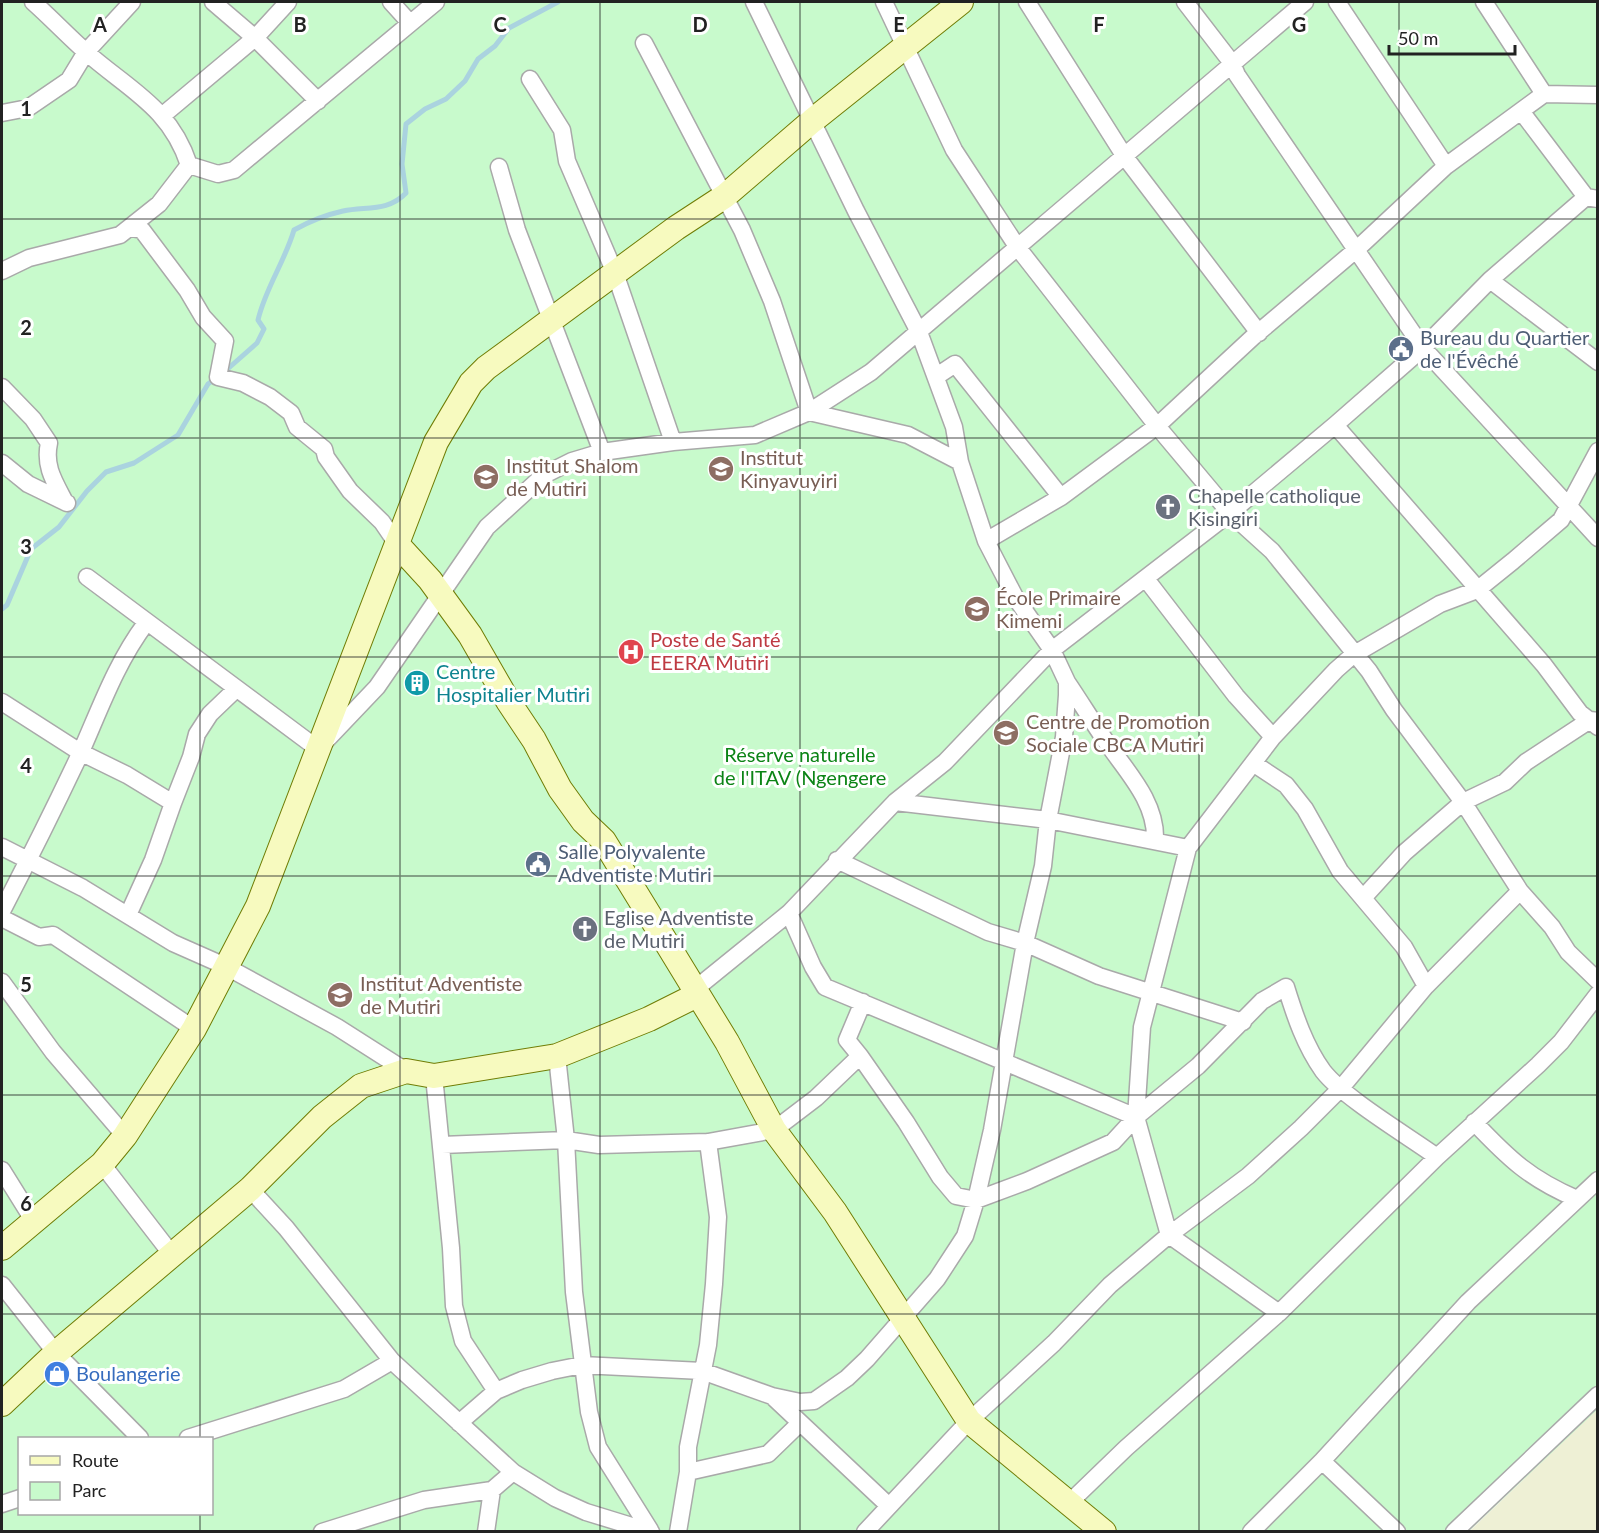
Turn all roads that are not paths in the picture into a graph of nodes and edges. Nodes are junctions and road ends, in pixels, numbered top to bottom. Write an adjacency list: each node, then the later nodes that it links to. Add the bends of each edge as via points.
1 (33, 2): 19 (street)
2 (132, 2): 19 (street)
3 (213, 2): 16 (street)
4 (288, 2): 16 (street)
5 (390, 2): 15 (street)
6 (436, 2): 15 (street)
7 (754, 2): 28 (street)
8 (884, 2): 18 (street)
9 (961, 2): 18 (street)
10 (1026, 2): 29 (street)
11 (1185, 2): 20 (street)
12 (1305, 2): 20 (street)
13 (1337, 2): 31 (street)
14 (1484, 2): 22 (street)
15 (410, 23): 24 (street)
16 (255, 38): 24 (street); 27 (street)
17 (644, 43): 33 (street)
18 (907, 46): 28 (street); 36 (street, via 954,150)
19 (86, 52): 26 (street, via 69,80 28,108); 27 (street)
20 (1232, 63): 29 (street); 37 (street)
21 (530, 80): 39 (street, via 562,129 567,161)
22 (1544, 94): 23 (street); 25 (street)
23 (1598, 95)
24 (318, 100): 30 (street, via 234,170 218,174)
25 (1521, 111): 31 (street); 34 (street)
26 (2, 113)
27 (163, 115): 30 (street, via 181,141)
28 (812, 121): 33 (street); 42 (street)
29 (1125, 157): 36 (street); 43 (street)
30 (189, 165): 35 (street, via 159,204)
31 (1446, 166): 37 (street)
32 (499, 167): 41 (street, via 517,230)
33 (725, 196): 39 (street); 48 (street, via 772,301)
34 (1592, 198): 40 (street)
35 (131, 228): 38 (street, via 120,235 29,258); 61 (street, via 142,230 203,317 225,341 218,377 243,383 291,413 297,427 324,449 326,458 350,490)
36 (1018, 248): 42 (street); 50 (street)
37 (1357, 249): 43 (street); 44 (street)
38 (2, 271)
39 (615, 273): 41 (street); 51 (street)
40 (1490, 280): 44 (street); 45 (street)
41 (553, 318): 53 (street); 61 (street, via 471,383 436,442)
42 (919, 332): 46 (street); 48 (street, via 872,372)
43 (1259, 333): 50 (street)
44 (1423, 348): 49 (street); 57 (street)
45 (1598, 362)
46 (937, 376): 54 (street, via 954,427); 56 (street, via 955,364)
47 (2, 387): 55 (street, via 33,419 49,443 49,473 67,503 28,484)
48 (809, 412): 51 (street, via 754,435); 54 (street, via 908,435)
49 (1335, 424): 58 (street); 64 (street)
50 (1157, 426): 56 (street); 58 (street)
51 (673, 442): 53 (street)
52 (1598, 451): 57 (street)
53 (602, 452): 65 (street, via 554,470 514,500 487,527)
54 (960, 462): 60 (street)
55 (2, 463)
56 (1061, 497): 60 (street)
57 (1569, 505): 59 (street); 64 (street, via 1561,520)
58 (1230, 513): 63 (street); 68 (street, via 1272,550)
59 (1598, 538)
60 (986, 541): 67 (street, via 1015,597)
61 (398, 544): 65 (street); 74 (street)
62 (87, 577): 66 (street)
63 (1146, 579): 67 (street); 73 (street, via 1236,696)
64 (1477, 590): 68 (street, via 1440,604); 72 (street, via 1544,665 1580,713)
65 (440, 592): 74 (street, via 377,687); 98 (street, via 470,635 566,798 604,841)
66 (146, 623): 70 (street); 75 (street, via 115,671)
67 (1052, 650): 69 (street); 77 (street, via 945,762)
68 (1353, 654): 73 (street); 78 (street)
69 (1067, 682): 80 (street, via 1064,737); 81 (street, via 1135,777 1153,823)
70 (235, 690): 74 (street); 79 (street, via 210,714 197,734)
71 (2, 702): 75 (street)
72 (1595, 723): 78 (street, via 1526,762 1505,782)
73 (1274, 737): 76 (street)
74 (318, 749): 93 (street, via 258,906)
75 (80, 752): 79 (street); 85 (street)
76 (1253, 763): 83 (street); 87 (street, via 1286,785 1305,809 1340,871)
77 (895, 802): 80 (street); 84 (street)
78 (1463, 802): 86 (street); 87 (street, via 1404,852)
79 (173, 803): 90 (street)
80 (1048, 820): 81 (street); 92 (street, via 1043,866)
81 (1155, 841): 83 (street)
82 (2, 847): 85 (street)
83 (1188, 848): 97 (street)
84 (837, 860): 89 (street); 92 (street, via 988,932)
85 (28, 861): 88 (street); 90 (street)
86 (1520, 891): 94 (street, via 1568,952); 96 (street)
87 (1363, 898): 96 (street, via 1404,948)
88 (2, 910)
89 (789, 913): 98 (street); 100 (street, via 825,987)
90 (128, 915): 93 (street, via 173,943)
91 (2, 918): 102 (street, via 39,937 54,935)
92 (1025, 944): 97 (street, via 1099,976); 105 (street)
93 (225, 966): 102 (street); 106 (street, via 337,1027)
94 (1598, 981)
95 (2, 982): 112 (street, via 53,1052)
96 (1426, 986): 108 (street)
97 (1151, 990): 101 (street); 109 (street, via 1142,1027)
98 (696, 993): 103 (street, via 649,1019); 111 (street)
99 (1598, 994): 110 (street, via 1561,1042)
100 (863, 1002): 104 (street, via 847,1040); 105 (street)
101 (1243, 1022): 108 (street, via 1262,1001 1287,987 1310,1048 1324,1072); 109 (street, via 1198,1066)
102 (194, 1029): 112 (street)
103 (557, 1056): 107 (street); 113 (street)
104 (860, 1056): 111 (street, via 816,1098); 122 (street, via 940,1177 956,1196)
105 (1005, 1063): 109 (street); 122 (street)
106 (406, 1071): 107 (street); 120 (street, via 361,1086 322,1117)
107 (434, 1076): 115 (street)
108 (1341, 1088): 116 (street); 124 (street, via 1248,1176)
109 (1136, 1117): 122 (street, via 1113,1142); 124 (street)
110 (1474, 1122): 116 (street); 121 (street, via 1525,1173)
111 (774, 1130): 114 (street); 129 (street, via 811,1177)
112 (125, 1136): 117 (street)
113 (566, 1140): 114 (street, via 599,1145); 115 (street); 132 (street)
114 (708, 1142): 133 (street, via 718,1217 708,1345)
115 (442, 1145): 134 (street, via 458,1324 474,1361)
116 (1437, 1157): 128 (street)
117 (102, 1164): 123 (street); 126 (street)
118 (2, 1170): 123 (street)
119 (1598, 1180): 121 (street)
120 (250, 1190): 126 (street); 131 (street, via 286,1228)
121 (1577, 1199): 143 (street, via 1468,1302)
122 (976, 1200): 129 (street, via 965,1236 937,1279)
123 (35, 1223): 125 (street)
124 (1169, 1235): 128 (street); 138 (street, via 1110,1285)
125 (2, 1248)
126 (173, 1256): 130 (street)
127 (2, 1285): 130 (street)
128 (1280, 1313): 149 (street, via 1125,1448)
129 (903, 1317): 136 (street, via 867,1359 824,1396 800,1402); 138 (street)
130 (57, 1353): 137 (street); 141 (street)
131 (392, 1361): 139 (street); 142 (street, via 344,1389)
132 (582, 1365): 133 (street); 134 (street, via 522,1380); 151 (street, via 598,1447)
133 (702, 1371): 136 (street); 145 (street, via 687,1447)
134 (496, 1391): 139 (street)
135 (1598, 1395): 159 (street)
136 (772, 1396): 140 (street)
137 (2, 1404)
138 (969, 1422): 149 (street); 150 (street)
139 (459, 1423): 144 (street)
140 (800, 1423): 145 (street, via 768,1454); 150 (street)
141 (139, 1437)
142 (191, 1437)
143 (1322, 1461): 157 (street); 158 (street)
144 (513, 1472): 146 (street); 151 (street, via 586,1512)
145 (688, 1472): 154 (street)
146 (492, 1490): 152 (street, via 424,1500); 153 (street)
147 (18, 1499): 148 (street)
148 (2, 1504)
149 (1068, 1504): 156 (street)
150 (889, 1506): 155 (street)
151 (651, 1531)
152 (322, 1532)
153 (486, 1532)
154 (678, 1532)
155 (865, 1532)
156 (1104, 1532)
157 (1251, 1532)
158 (1397, 1532)
159 (1454, 1532)

